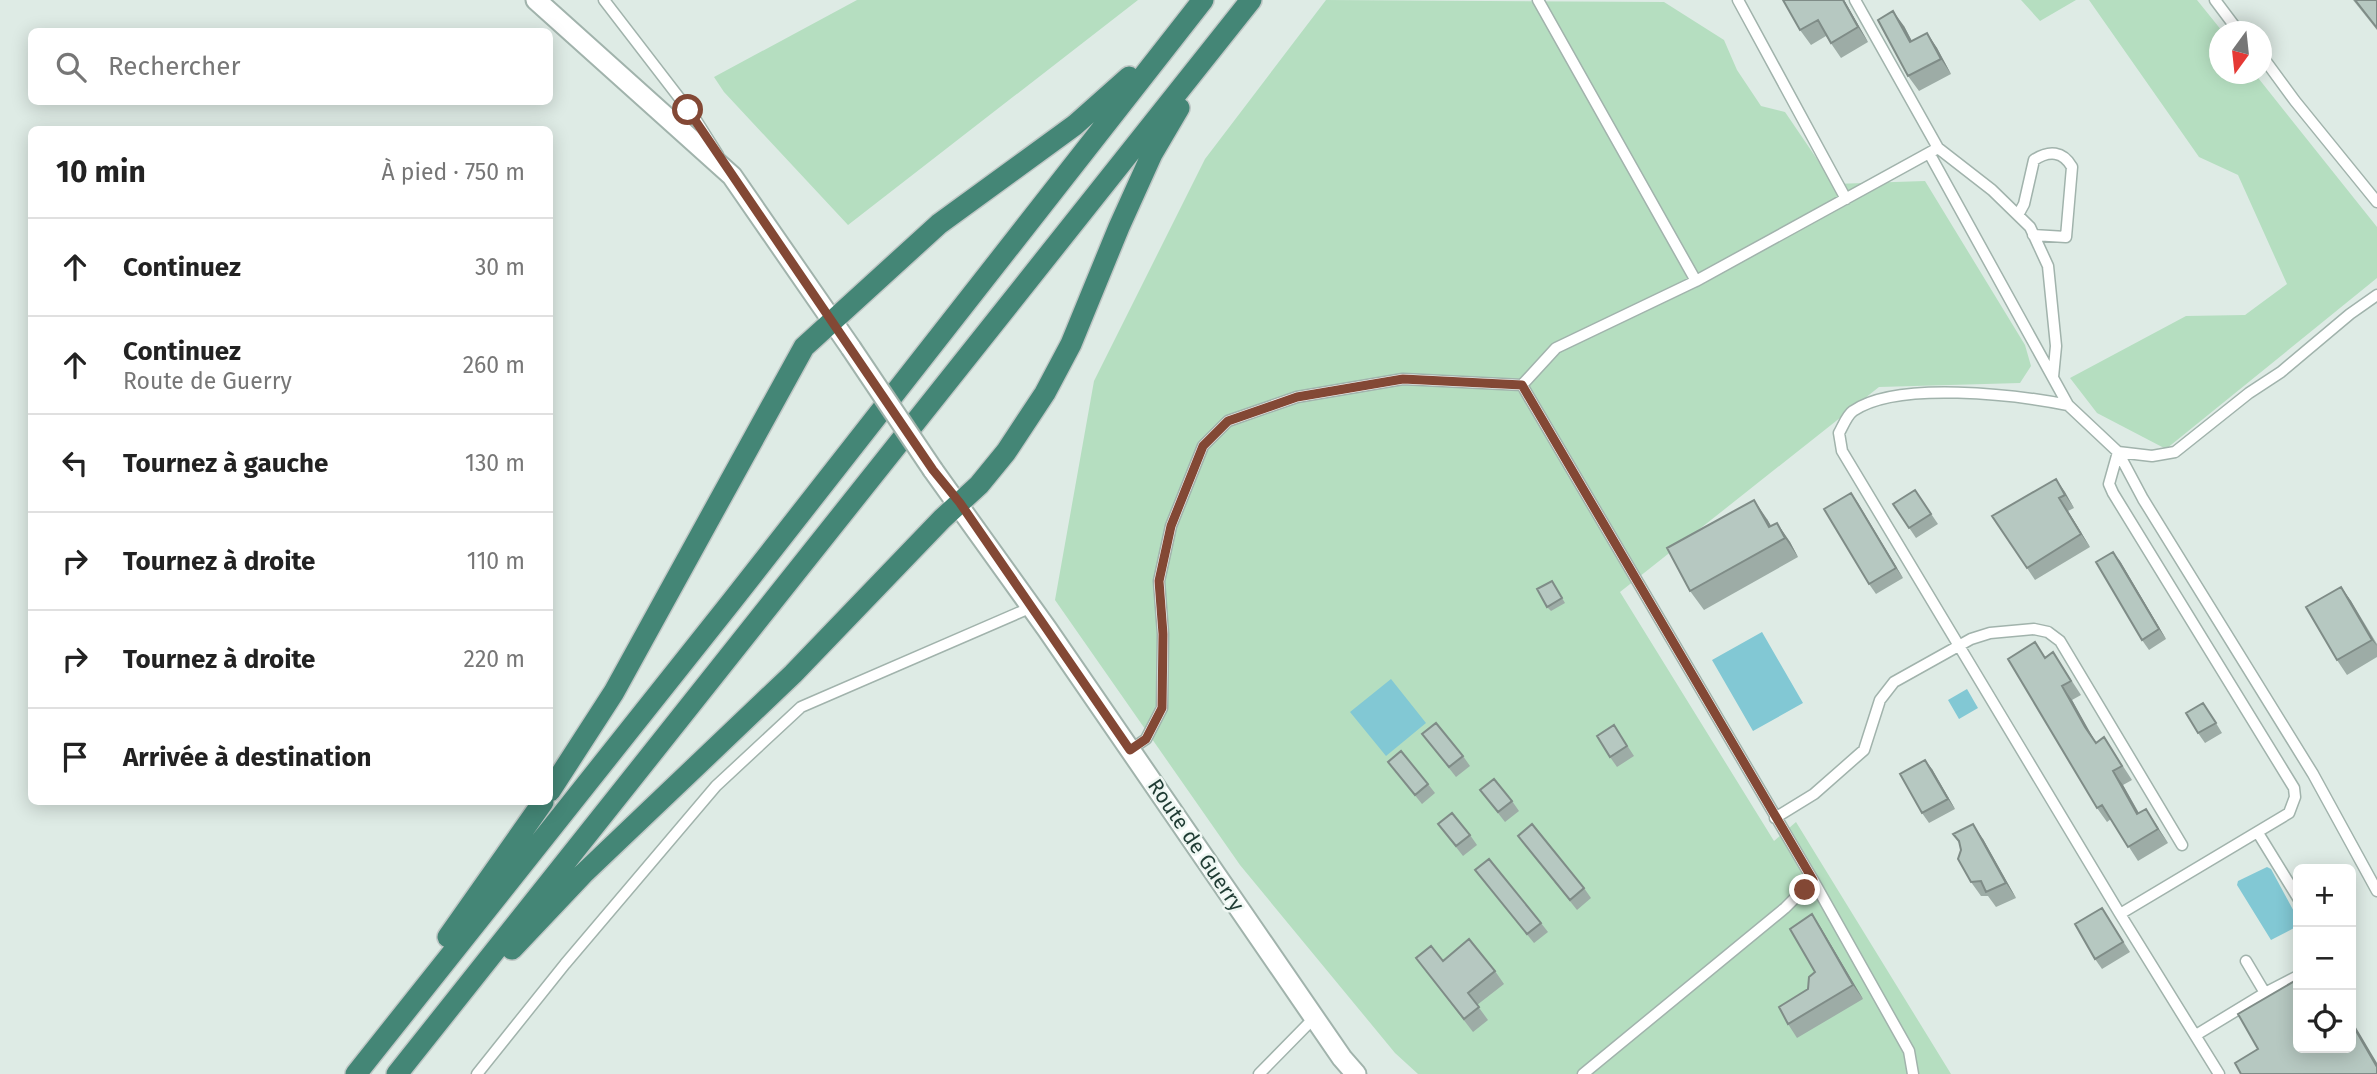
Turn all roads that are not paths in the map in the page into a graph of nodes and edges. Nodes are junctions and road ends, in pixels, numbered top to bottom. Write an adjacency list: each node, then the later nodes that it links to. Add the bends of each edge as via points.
1 (536, 0): 14 (street, Route de Guerry)
2 (604, 0): 14 (lane, via 694,117)
3 (1203, 0): 10 (highway)
4 (1251, 0): 11 (highway)
5 (1538, 0): 19 (lane)
6 (1738, 0): 15 (lane)
7 (1856, 0): 13 (lane)
8 (2215, 0): 9 (lane)
9 (2231, 21)
10 (1172, 38): 21 (highway, via 1075,125 939,224); 45 (highway, via 732,601)
11 (1219, 40): 26 (highway, via 1152,154 1071,345 1045,393 1006,452); 44 (highway)
12 (2272, 70): 16 (lane)
13 (1933, 150): 15 (lane); 17 (lane, via 1992,190); 22 (lane)
14 (732, 176): 21 (street, Route de Guerry)
15 (1846, 199): 19 (lane)
16 (2377, 202)
17 (2018, 215): 18 (lane); 18 (lane, via 2034,160 2056,152 2067,158 2072,167 2066,237)
18 (2033, 235): 22 (lane, via 2048,266 2056,346)
19 (1696, 281): 23 (lane, via 1556,348)
20 (2377, 295): 25 (lane, via 2175,453)
21 (833, 320): 26 (street, Route de Guerry, bridge); 30 (highway, via 804,346 614,692)
22 (2053, 377): 24 (lane)
23 (1522, 385): 29 (lane, via 1403,379 1297,397 1228,421 1203,446 1171,526 1159,581 1162,708 1146,739); 32 (lane)
24 (2068, 405): 25 (lane); 28 (lane, via 2030,397 1954,392 1884,396 1852,412 1839,433 1842,451)
25 (2118, 452): 33 (lane, via 2109,484 2113,493 2294,788 2289,813); 37 (lane, via 2313,774)
26 (960, 503): 27 (street, Route de Guerry); 44 (highway, via 793,674 583,874)
27 (1032, 607): 29 (street, Route de Guerry); 46 (lane, via 801,707 716,786)
28 (1959, 645): 32 (lane, via 1895,682 1880,700 1864,750 1814,793); 34 (lane, via 1990,633 2034,629 2060,641); 38 (lane)
29 (1130, 750): 42 (street, Route de Guerry)
30 (553, 786)
31 (541, 805): 45 (highway)
32 (1775, 818): 35 (lane)
33 (2258, 833): 36 (lane); 38 (lane)
34 (2182, 845)
35 (1813, 880): 49 (lane); 50 (lane, via 1909,1051)
36 (2293, 890)
37 (2377, 891)
38 (2120, 914): 43 (lane)
39 (2246, 961): 41 (lane)
40 (2293, 979): 41 (lane)
41 (2265, 993): 43 (lane)
42 (1314, 1018): 47 (lane); 48 (street, Route de Guerry)
43 (2196, 1035): 51 (lane)
44 (404, 1066)
45 (354, 1074)
46 (477, 1074)
47 (1259, 1074)
48 (1356, 1074)
49 (1583, 1074)
50 (1913, 1074)
51 (2219, 1074)

